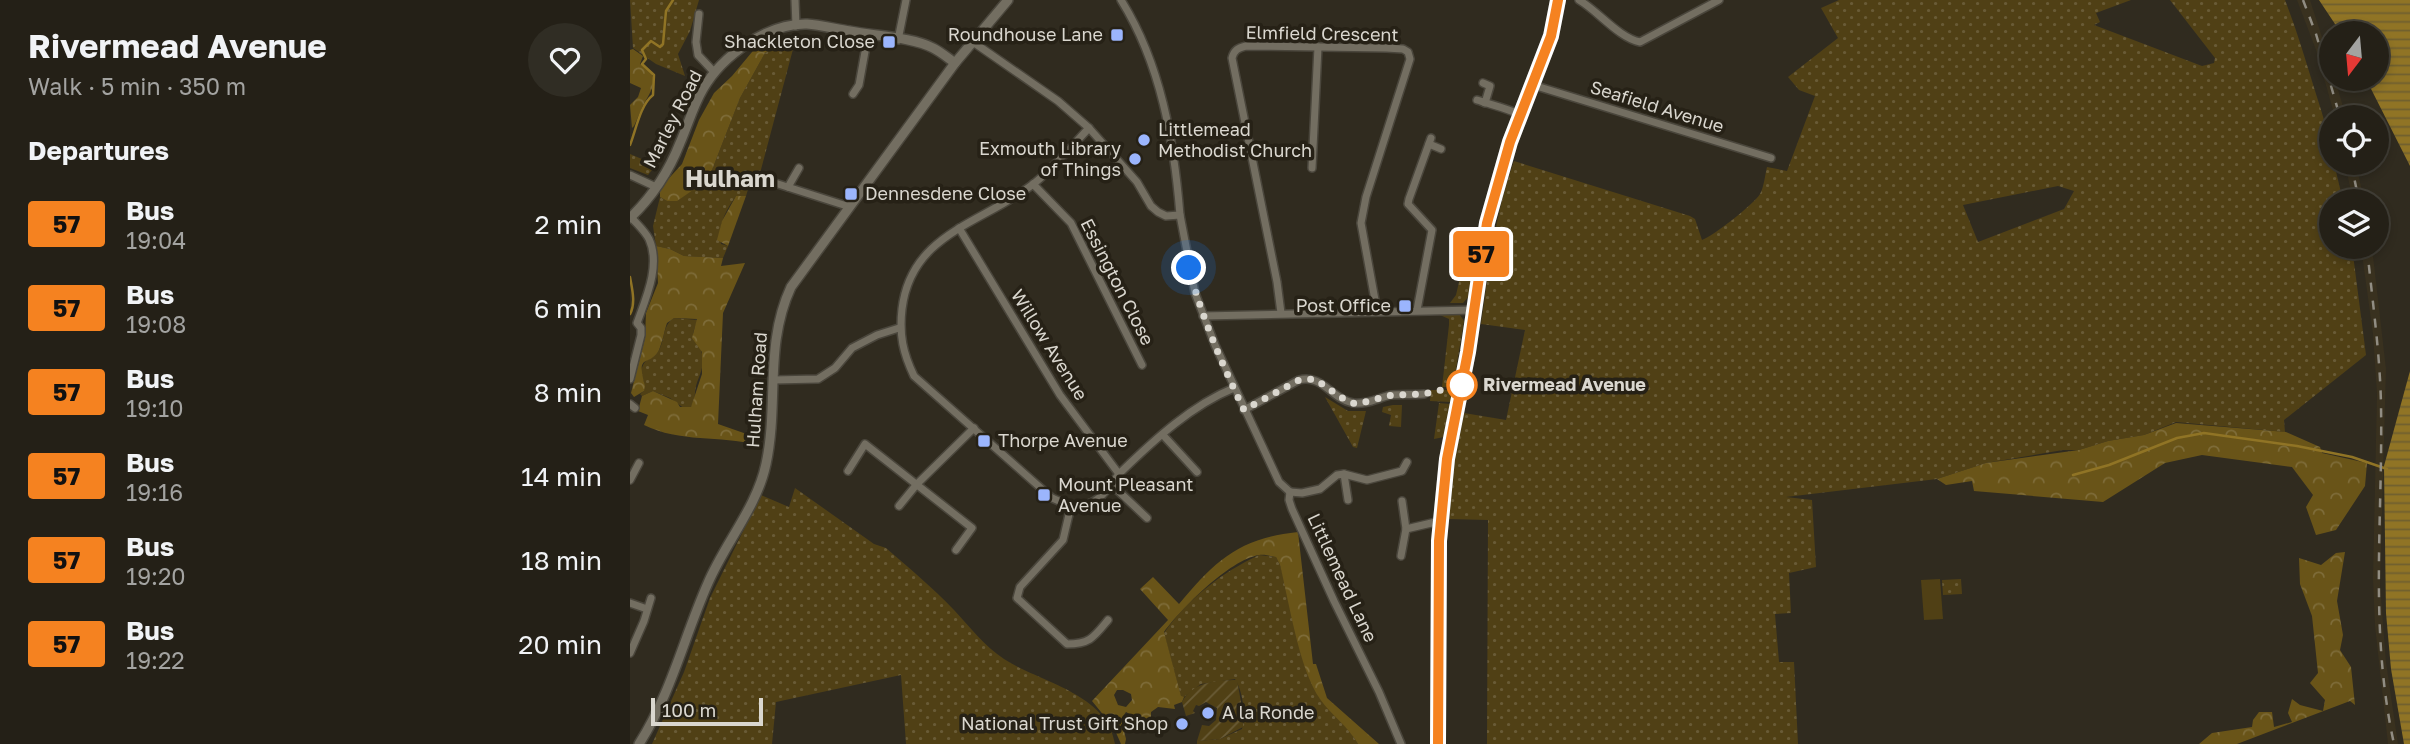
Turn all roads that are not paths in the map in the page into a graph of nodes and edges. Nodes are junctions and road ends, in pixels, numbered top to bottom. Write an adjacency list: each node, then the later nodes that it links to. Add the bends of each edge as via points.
1 (795, 0): 9 (street)
2 (906, 0): 11 (street)
3 (1008, 0): 12 (street, Hulham Road)
4 (1121, 0): 31 (street, via 1162,94)
5 (1558, 0): 17 (highway)
6 (1579, 0): 7 (street, via 1628,38 1640,42)
7 (1719, 0)
8 (699, 14): 15 (street, via 696,50)
9 (796, 26): 10 (street, Marley Road); 15 (street, Marley Road, via 751,42)
10 (868, 35): 11 (street, Marley Road); 18 (street, via 859,85)
11 (898, 40): 14 (street, Marley Road, via 932,47)
12 (973, 42): 14 (street, Hulham Road); 20 (street)
13 (1318, 47): 22 (street, via 1312,164); 36 (street, Elmfield Crescent, via 1402,49 1410,59 1361,223); 37 (street, Elmfield Crescent, via 1246,46 1233,52 1232,58)
14 (955, 63): 30 (street, Hulham Road)
15 (714, 72): 28 (street, Marley Road)
16 (1483, 83): 19 (street, via 1490,86 1481,101)
17 (1533, 85): 19 (highway); 23 (street, Seafield Avenue)
18 (853, 94)
19 (1521, 115): 35 (highway, via 1487,223)
20 (1089, 128): 27 (street); 31 (street, via 1137,182 1151,206 1166,216)
21 (1441, 149): 34 (street, via 1430,141 1408,204 1432,230)
22 (1302, 158)
23 (1771, 159)
24 (799, 169): 29 (street)
25 (630, 175): 28 (street)
26 (775, 183): 29 (street)
27 (1033, 184): 33 (street); 41 (street, Essington Close, via 1071,223)
28 (656, 187): 32 (street, Marley Road)
29 (788, 187): 30 (street)
30 (850, 206): 43 (street, Hulham Road, via 783,304 775,336)
31 (1180, 215): 38 (street, Littlemead Lane)
32 (631, 217): 39 (street, Marley Road, via 649,238 652,253 649,289)
33 (959, 228): 40 (street, via 935,244 915,267 904,292); 53 (street, Willow Avenue, via 1060,395)
34 (1417, 310): 35 (street); 36 (street)
35 (1475, 310): 64 (highway)
36 (1377, 311): 37 (street)
37 (1281, 313): 38 (street)
38 (1203, 316): 44 (street, Littlemead Lane)
39 (634, 322): 42 (street, Marley Road, via 641,335)
40 (900, 328): 43 (street, via 852,348 818,379); 47 (street, via 904,356 914,376)
41 (1142, 365)
42 (630, 379)
43 (773, 380): 73 (street, Hulham Road, via 770,446 759,489 717,563 661,706)
44 (1234, 388): 46 (street, Littlemead Lane); 48 (street)
45 (1424, 394): 46 (street, via 1392,395 1357,404 1307,378)
46 (1244, 410): 58 (street, Littlemead Lane, via 1279,482)
47 (974, 428): 56 (street); 62 (street, via 1052,498)
48 (1163, 435): 52 (street); 53 (street)
49 (1407, 462): 54 (street, via 1402,471 1379,478)
50 (639, 463): 55 (street)
51 (848, 471): 56 (street, via 865,444)
52 (1197, 472)
53 (1119, 474): 57 (street)
54 (1344, 474): 58 (street, via 1320,489); 59 (street)
55 (632, 481)
56 (917, 484): 61 (street); 66 (street, via 972,528)
57 (1112, 485): 62 (street, via 1095,501); 63 (street)
58 (1290, 492): 74 (street, Littlemead Lane, via 1292,509)
59 (1348, 500)
60 (1402, 501): 65 (street)
61 (899, 506)
62 (1071, 506): 71 (street, via 1062,540 1020,587 1017,598 1067,644 1084,644)
63 (1147, 518)
64 (1440, 521): 65 (street); 75 (highway)
65 (1406, 529): 67 (street)
66 (956, 550)
67 (1401, 556)
68 (651, 598): 70 (street)
69 (630, 603): 70 (street)
70 (647, 609): 72 (street)
71 (1108, 620)
72 (630, 653)
73 (639, 744)
74 (1401, 744)
75 (1438, 744)

